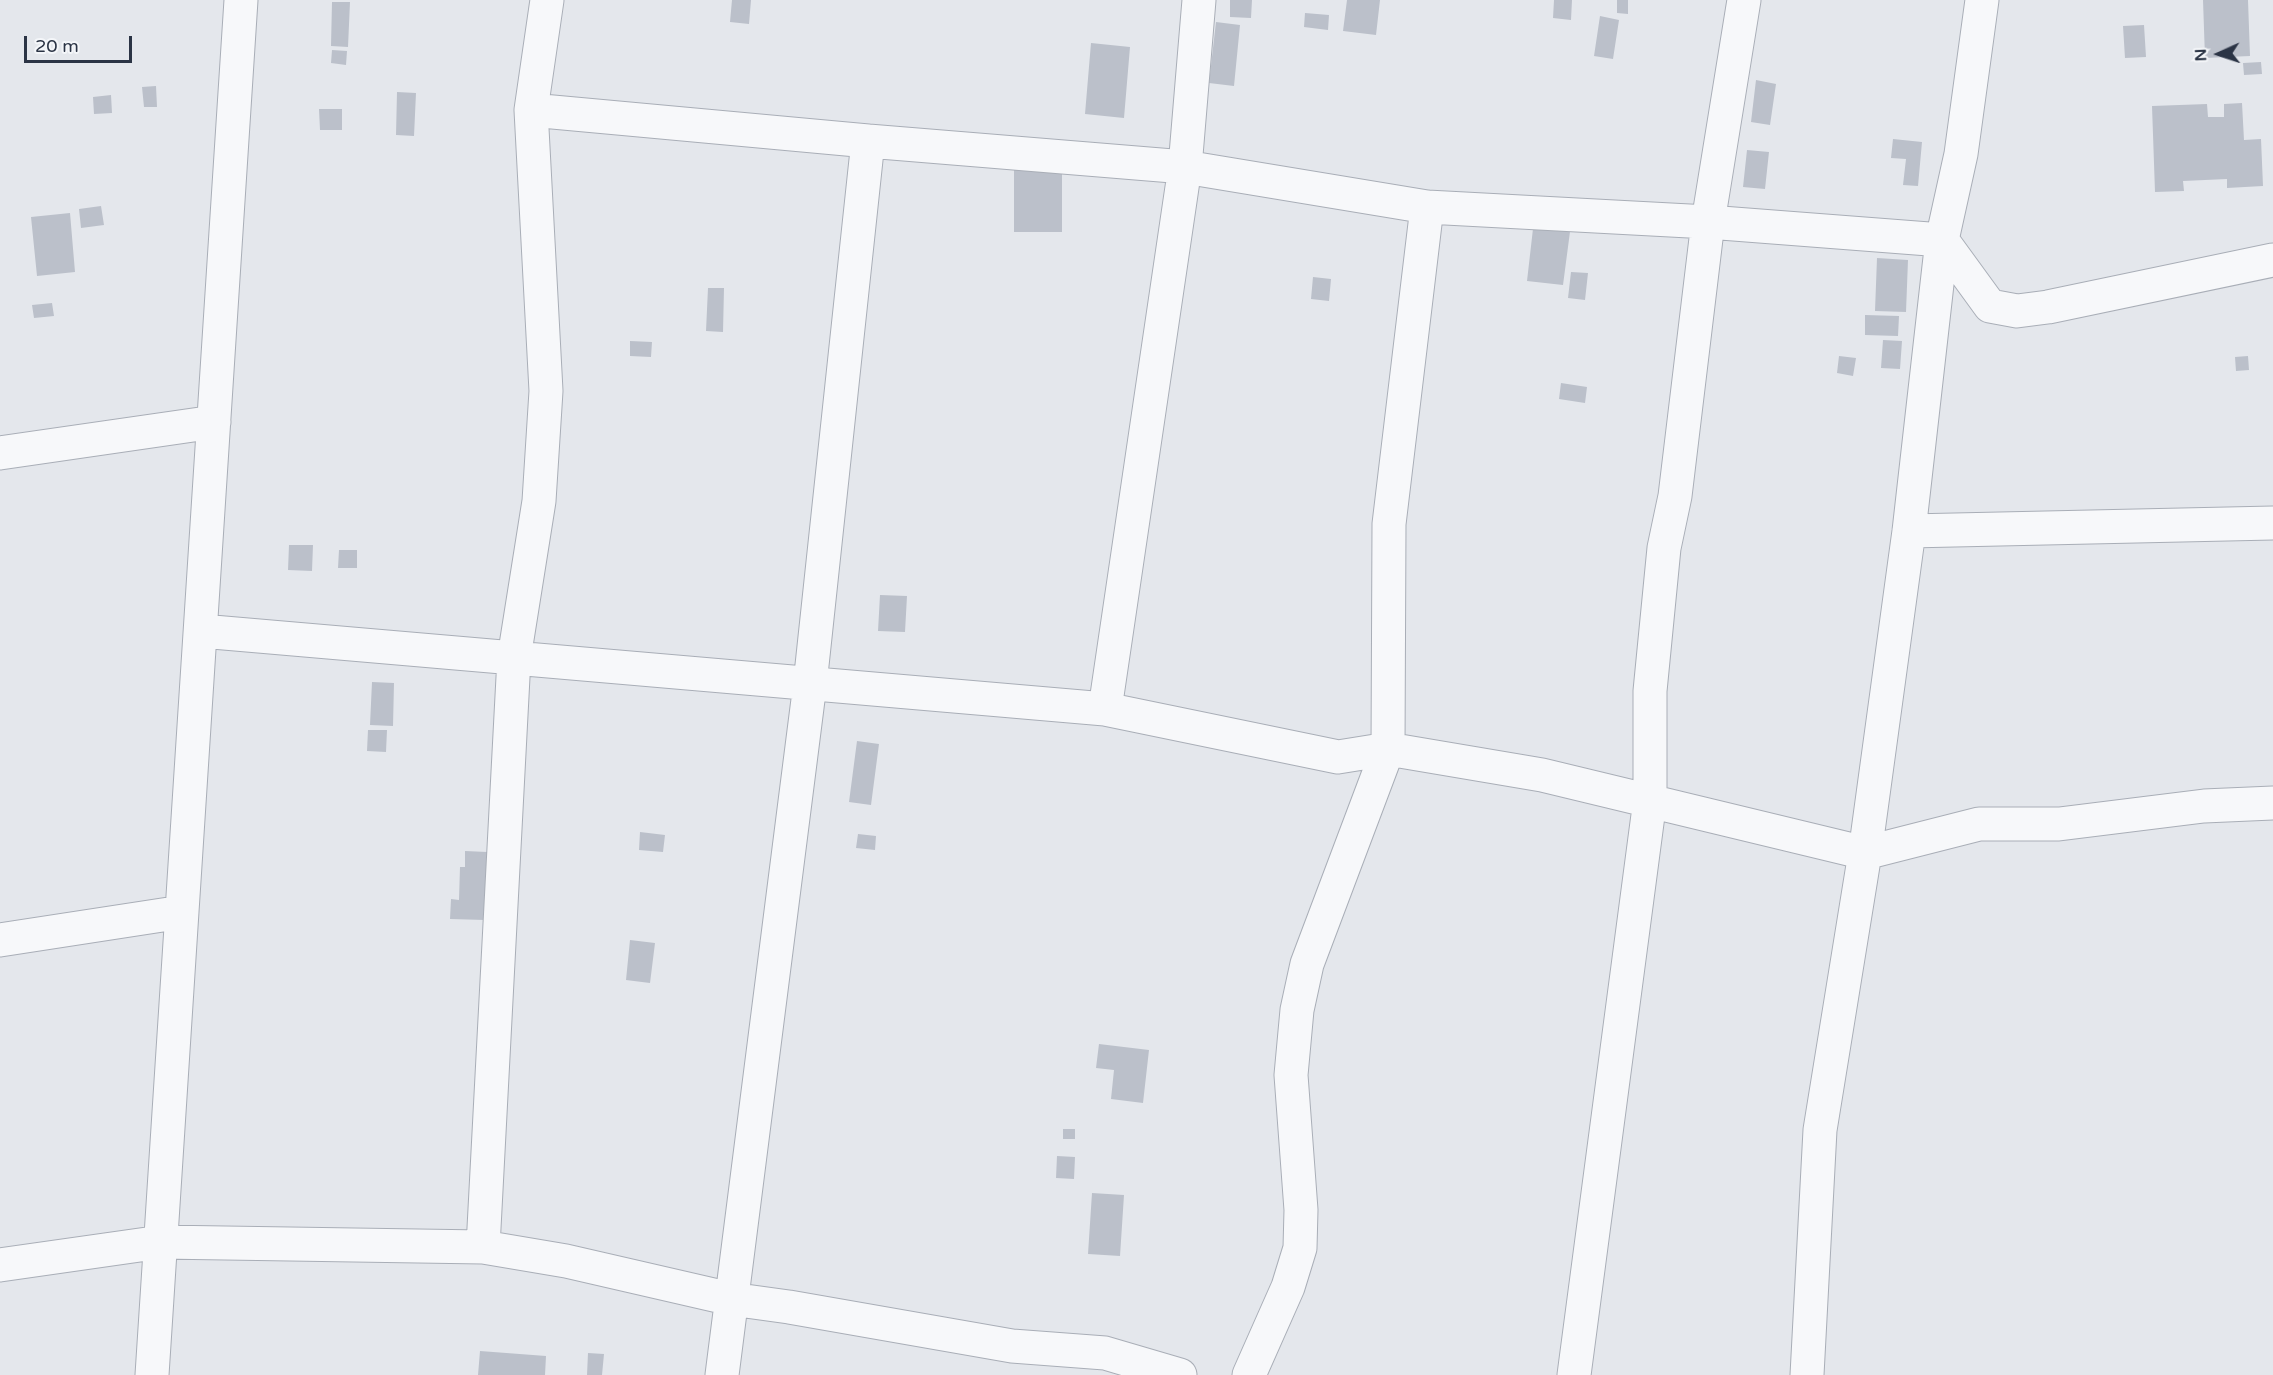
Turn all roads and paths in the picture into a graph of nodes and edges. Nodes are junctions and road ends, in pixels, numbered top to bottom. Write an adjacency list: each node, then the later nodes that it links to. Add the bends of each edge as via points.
1 (241, 0): 13 (street)
2 (547, 0): 6 (street)
3 (1199, 0): 8 (street)
4 (1744, 0): 10 (street)
5 (1982, 0): 11 (street, via 1962,154)
6 (531, 110): 7 (street); 18 (street, via 546,391 539,501)
7 (868, 141): 8 (street); 19 (street)
8 (1185, 167): 9 (street); 20 (street)
9 (1427, 207): 10 (street); 21 (street, via 1389,524)
10 (1708, 222): 11 (street); 22 (street, via 1676,496 1659,594 1650,691)
11 (1942, 240): 12 (street, via 1990,306 2017,311); 16 (street)
12 (2273, 260)
13 (214, 422): 14 (street); 17 (street)
14 (0, 453)
15 (2273, 523): 16 (street)
16 (1909, 531): 24 (street)
17 (201, 631): 18 (street); 25 (street)
18 (514, 658): 19 (street); 28 (street)
19 (810, 684): 20 (street); 30 (street)
20 (1105, 709): 21 (street, via 1338,757)
21 (1388, 749): 22 (street, via 1542,775); 34 (street, via 1306,964 1291,1075 1300,1248 1288,1287)
22 (1650, 800): 24 (street); 35 (street)
23 (2273, 803): 24 (street, via 2204,806 2058,824 1979,824)
24 (1865, 853): 36 (street, via 1820,1130)
25 (182, 912): 26 (street); 27 (street)
26 (0, 940)
27 (161, 1242): 28 (street); 29 (street); 31 (street)
28 (483, 1247): 30 (street, via 566,1261)
29 (0, 1265)
30 (730, 1299): 32 (street); 33 (street, via 1012,1346 1105,1353)
31 (152, 1375)
32 (722, 1375)
33 (1180, 1375)
34 (1249, 1375)
35 (1574, 1375)
36 (1807, 1375)

